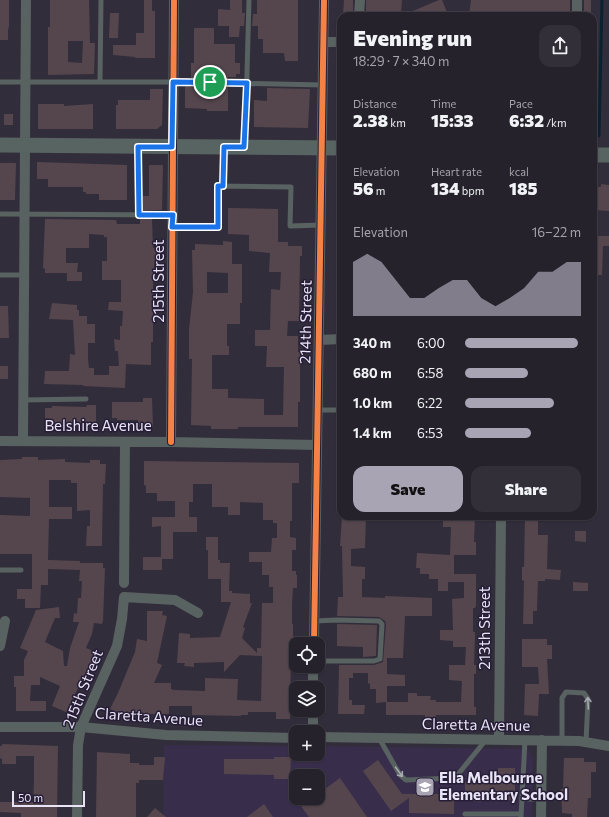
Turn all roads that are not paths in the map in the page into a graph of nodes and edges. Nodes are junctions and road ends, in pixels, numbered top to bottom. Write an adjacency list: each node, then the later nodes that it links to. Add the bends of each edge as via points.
1 (26, 0): 14 (street)
2 (100, 0): 12 (lane)
3 (174, 0): 15 (street, 215th Street)
4 (249, 0): 16 (lane)
5 (324, 0): 10 (street, 214th Street)
6 (360, 0): 8 (street)
7 (577, 0): 9 (street)
8 (359, 12)
9 (577, 12)
10 (324, 42): 11 (street); 17 (street, 214th Street)
11 (337, 42)
12 (100, 81): 14 (lane); 15 (lane)
13 (0, 82): 14 (lane)
14 (25, 82): 19 (street)
15 (173, 82): 16 (lane); 21 (street, 215th Street)
16 (247, 83): 17 (lane); 23 (lane)
17 (323, 85): 24 (street, 214th Street)
18 (0, 145): 19 (main road)
19 (25, 146): 20 (main road); 30 (street)
20 (138, 147): 21 (main road); 31 (lane)
21 (172, 147): 22 (main road); 32 (street, 215th Street)
22 (224, 147): 23 (main road); 28 (lane)
23 (244, 147): 24 (main road)
24 (322, 147): 25 (main road); 33 (street, 214th Street)
25 (337, 148)
26 (597, 155): 27 (main road)
27 (609, 155)
28 (223, 186): 33 (lane, via 291,187 290,226); 34 (lane, via 218,186 218,227)
29 (0, 214): 30 (lane)
30 (24, 214): 31 (lane); 36 (street)
31 (139, 215): 32 (lane)
32 (173, 215): 34 (street, 215th Street)
33 (321, 225): 38 (street, 214th Street)
34 (172, 227): 46 (street, 215th Street)
35 (0, 275): 36 (lane)
36 (24, 275): 39 (street)
37 (337, 339): 38 (street)
38 (319, 340): 41 (street, 214th Street)
39 (24, 400): 40 (lane); 44 (street)
40 (86, 400)
41 (318, 410): 42 (lane); 47 (street, 214th Street)
42 (337, 410)
43 (0, 441): 44 (street, Belshire Avenue)
44 (23, 441): 45 (street, Belshire Avenue)
45 (125, 442): 46 (street, Belshire Avenue); 51 (street)
46 (171, 442): 47 (street, Belshire Avenue)
47 (317, 445): 54 (street, 214th Street)
48 (501, 520): 64 (street, 213th Street)
49 (0, 570): 50 (lane)
50 (21, 570)
51 (124, 583)
52 (198, 613): 59 (street, 215th Street, via 175,600 124,597 117,646)
53 (5, 621): 56 (street)
54 (314, 621): 55 (street, 214th Street); 57 (lane, via 379,621 382,624 380,659)
55 (314, 637)
56 (0, 646)
57 (325, 661)
58 (0, 727): 59 (street, Claretta Avenue)
59 (81, 727): 61 (street, Claretta Avenue, via 166,735); 74 (street, 215th Street, via 78,745)
60 (325, 737): 62 (street, Claretta Avenue)
61 (289, 738)
62 (379, 738): 63 (street, Claretta Avenue); 63 (lane, one-way to 63, via 400,775 406,780 455,778)
63 (486, 740): 64 (street, Claretta Avenue)
64 (499, 740): 65 (street, Claretta Avenue)
65 (525, 740): 66 (street, Claretta Avenue); 70 (lane)
66 (542, 740): 67 (street, Claretta Avenue); 71 (street)
67 (562, 740): 68 (street, Claretta Avenue); 68 (lane, one-way to 67, via 588,699 584,693 566,692 562,698)
68 (586, 742): 69 (street, Claretta Avenue)
69 (609, 746)
70 (522, 799): 71 (lane); 73 (lane)
71 (541, 799): 75 (street)
72 (465, 814): 73 (lane)
73 (521, 816)
74 (77, 817)
75 (541, 817)

